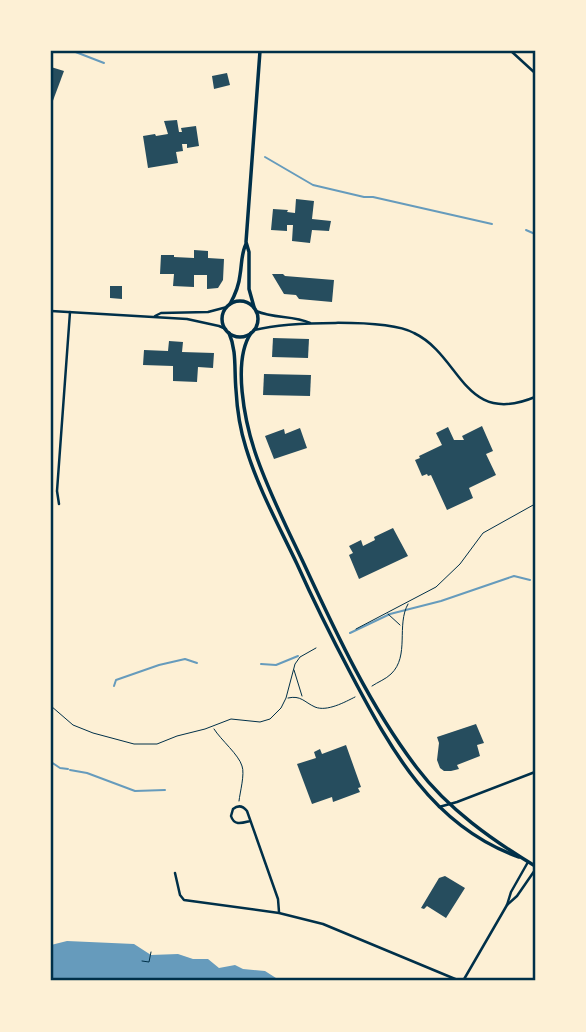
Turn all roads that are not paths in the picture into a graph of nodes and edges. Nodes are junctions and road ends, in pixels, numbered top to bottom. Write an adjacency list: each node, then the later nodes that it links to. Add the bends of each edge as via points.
1 (260, 51): 4 (main road)
2 (511, 51): 3 (street)
3 (535, 73)
4 (246, 242): 5 (main road, via 237,290); 6 (main road)
5 (228, 306): 6 (main road, via 240,301); 9 (street); 11 (main road, via 223,316)
6 (255, 309): 10 (street, via 271,317); 12 (main road, via 258,323)
7 (51, 312): 8 (street)
8 (71, 312): 9 (street); 14 (street)
9 (155, 316): 11 (street, via 198,320)
10 (310, 323): 12 (street); 13 (street, via 405,329 431,345 482,399 509,404)
11 (227, 331): 12 (main road, via 240,337); 17 (main road, via 234,346 238,410 248,457 329,633 373,716 415,781)
12 (252, 332): 16 (main road, via 245,343 242,384 256,454 318,594 367,689 417,768)
13 (535, 397)
14 (59, 504)
15 (535, 772): 16 (street)
16 (450, 804): 17 (street); 19 (main road)
17 (439, 807): 19 (main road, via 484,842)
18 (250, 821): 18 (street, via 247,811 239,806 233,810 232,820 238,824); 23 (street)
19 (526, 860): 20 (main road); 22 (street)
20 (535, 868): 22 (street)
21 (175, 873): 23 (street, via 184,901)
22 (507, 905): 24 (street)
23 (279, 913): 24 (street, via 338,929)
24 (461, 981)

